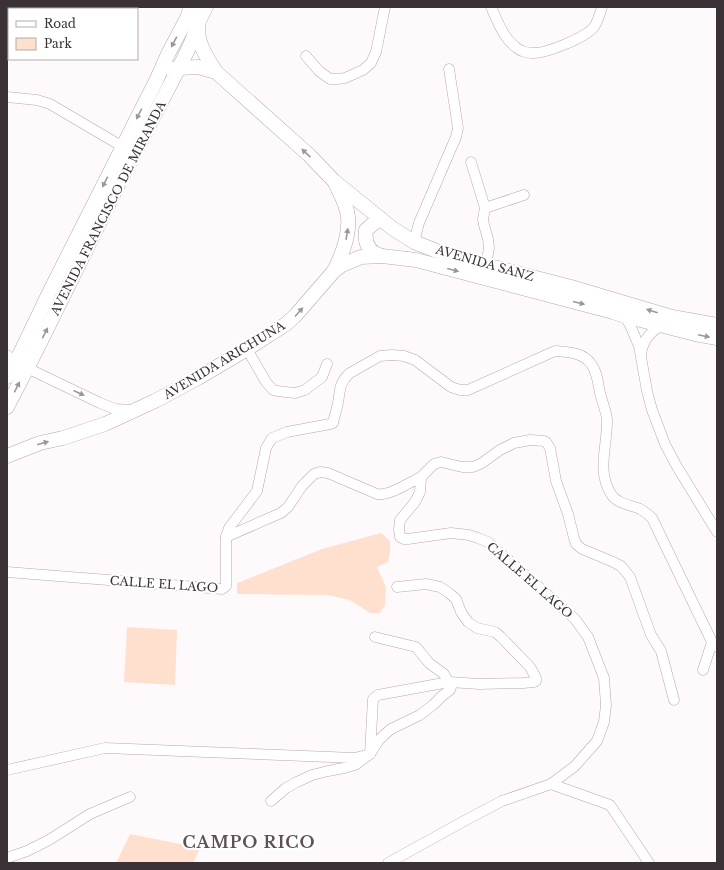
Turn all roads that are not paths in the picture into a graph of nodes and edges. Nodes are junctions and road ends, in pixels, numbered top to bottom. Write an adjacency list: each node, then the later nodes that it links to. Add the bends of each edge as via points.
1 (191, 7): 11 (street, AVENIDA FRANCISCO DE MIRANDA, one-way to 11)
2 (206, 7): 6 (street, AVENIDA FRANCISCO DE MIRANDA)
3 (385, 7): 7 (street, via 376,52 371,63 363,70 345,78 330,79)
4 (491, 7): 5 (street, via 502,33 510,42 519,50 532,53 550,50 585,34 593,27)
5 (602, 7)
6 (198, 22): 8 (street, AVENIDA FRANCISCO DE MIRANDA); 10 (street, via 199,38)
7 (306, 56)
8 (179, 68): 10 (street, via 198,67); 11 (street, via 166,71); 29 (street, AVENIDA FRANCISCO DE MIRANDA, one-way to 8, via 120,182)
9 (449, 69): 19 (street, via 458,128 419,223)
10 (216, 72): 15 (street, AVENIDA SANZ, one-way to 10, via 309,155)
11 (156, 81): 13 (street, AVENIDA FRANCISCO DE MIRANDA, one-way to 13)
12 (7, 97): 13 (street, via 50,104)
13 (123, 147): 29 (street, AVENIDA FRANCISCO DE MIRANDA, one-way to 29)
14 (471, 162): 17 (street)
15 (334, 181): 18 (street, AVENIDA SANZ); 22 (street, one-way to 15, via 345,244 348,221 347,209)
16 (524, 195): 17 (street)
17 (485, 208): 21 (street, via 483,219 489,248)
18 (381, 219): 19 (street, AVENIDA SANZ); 20 (street, via 366,230 366,238 368,248)
19 (414, 242): 21 (street, AVENIDA SANZ, via 447,255)
20 (382, 256): 22 (street, AVENIDA SANZ, via 361,257); 23 (street, AVENIDA SANZ, one-way to 23, via 416,260)
21 (486, 265): 25 (street, AVENIDA SANZ, one-way to 21, via 672,318)
22 (334, 271): 27 (street, AVENIDA ARICHUNA, one-way to 22, via 295,316)
23 (625, 316): 24 (street, AVENIDA SANZ); 28 (street, via 635,335)
24 (663, 325): 26 (street, AVENIDA SANZ, one-way to 26); 28 (street, via 647,337)
25 (717, 325)
26 (717, 338)
27 (247, 349): 30 (street, via 266,382 277,391 295,393 305,390 322,376); 33 (street, AVENIDA ARICHUNA, via 192,382)
28 (641, 356): 36 (street, via 652,410 665,444)
29 (14, 361): 31 (street, AVENIDA FRANCISCO DE MIRANDA); 32 (street, AVENIDA FRANCISCO DE MIRANDA, one-way to 29); 33 (street, one-way to 33, via 100,403 115,409)
30 (327, 364)
31 (7, 377)
32 (7, 407)
33 (134, 410): 34 (street, AVENIDA ARICHUNA, one-way to 33, via 40,443 105,424)
34 (7, 456)
35 (421, 477): 37 (street, via 382,495 320,472 314,474 302,486 281,514); 44 (street, via 434,464 441,462 472,467 514,443 530,440 546,442 550,448 556,481 576,544 582,550 622,566 630,576 651,635 661,651); 47 (street, CALLE EL LAGO, via 420,492 400,520 400,537 408,539 451,533 469,535 488,542 575,619 588,637 604,678 604,722 597,741 575,766)
36 (717, 532)
37 (226, 537): 38 (street, CALLE EL LAGO, via 226,586 222,589); 41 (street, via 229,528 257,492 266,448 272,438 287,432 333,423 340,385 346,376 380,356 404,356 415,360 451,387 468,390 555,351 580,355 591,363 595,372 607,418 604,476 610,494 622,502 642,509 652,518)
38 (7, 572)
39 (396, 587): 43 (street, via 426,584 440,587 456,599 468,622 477,628 495,632 530,667 536,678 534,682 524,683)
40 (375, 637): 43 (street, via 416,646)
41 (714, 645): 42 (street)
42 (703, 670)
43 (449, 682): 45 (street, via 450,690 420,715 384,735); 45 (street, via 378,695 373,699)
44 (674, 700)
45 (370, 754): 46 (street, via 355,758 105,748); 49 (street, via 355,765 312,775 297,782)
46 (7, 770)
47 (551, 784): 51 (street, via 502,801); 52 (street, via 610,805)
48 (130, 797): 50 (street, via 90,814 27,851)
49 (271, 801)
50 (7, 858)
51 (388, 863)
52 (649, 863)

